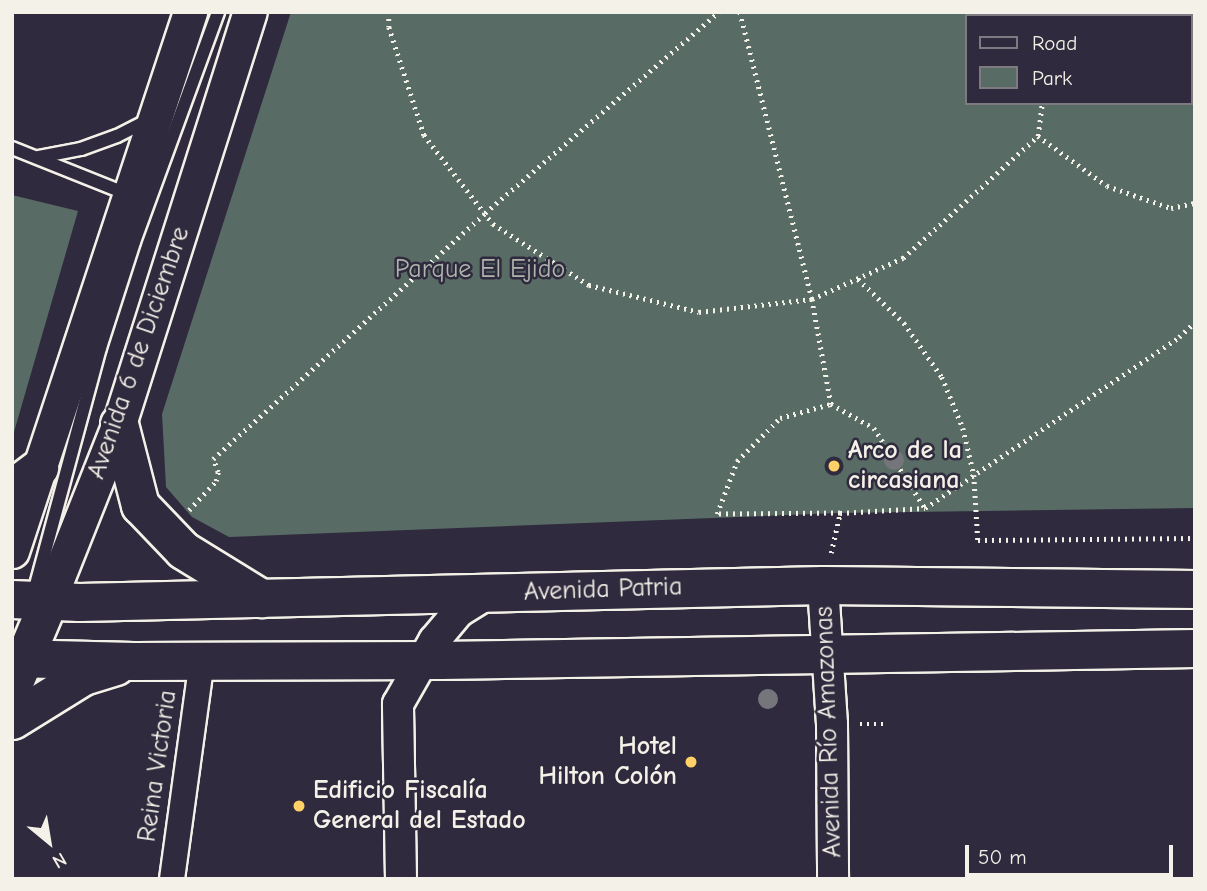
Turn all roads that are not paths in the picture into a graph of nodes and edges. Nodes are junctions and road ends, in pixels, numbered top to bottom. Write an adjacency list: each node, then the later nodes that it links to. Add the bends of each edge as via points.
1 (190, 12): 4 (main road)
2 (218, 12): 17 (lane, via 100,348)
3 (250, 12): 9 (main road, Avenida 6 de Diciembre)
4 (156, 116): 6 (lane, via 81,149); 8 (main road)
5 (12, 148): 6 (lane)
6 (38, 158): 8 (lane)
7 (185, 169): 9 (lane)
8 (131, 195): 10 (main road)
9 (116, 411): 16 (main road, via 140,505 183,550); 17 (main road, Avenida 6 de Diciembre)
10 (26, 478): 12 (main road)
11 (76, 488): 17 (lane)
12 (12, 551)
13 (823, 585): 14 (main road, Avenida Patria); 15 (main road, Avenida Patria); 19 (street, Avenida Río Amazonas)
14 (1195, 589)
15 (488, 593): 16 (main road, Avenida Patria); 20 (street, via 458,612)
16 (261, 598): 17 (main road, Avenida Patria)
17 (23, 633): 21 (main road)
18 (1195, 649): 19 (main road)
19 (828, 655): 20 (main road); 26 (street, Avenida Río Amazonas)
20 (422, 660): 22 (main road); 25 (street, via 398,704)
21 (134, 661): 22 (main road); 23 (main road, via 83,676)
22 (202, 661): 24 (street, Reina Victoria)
23 (12, 720)
24 (172, 879)
25 (401, 879)
26 (833, 879)

